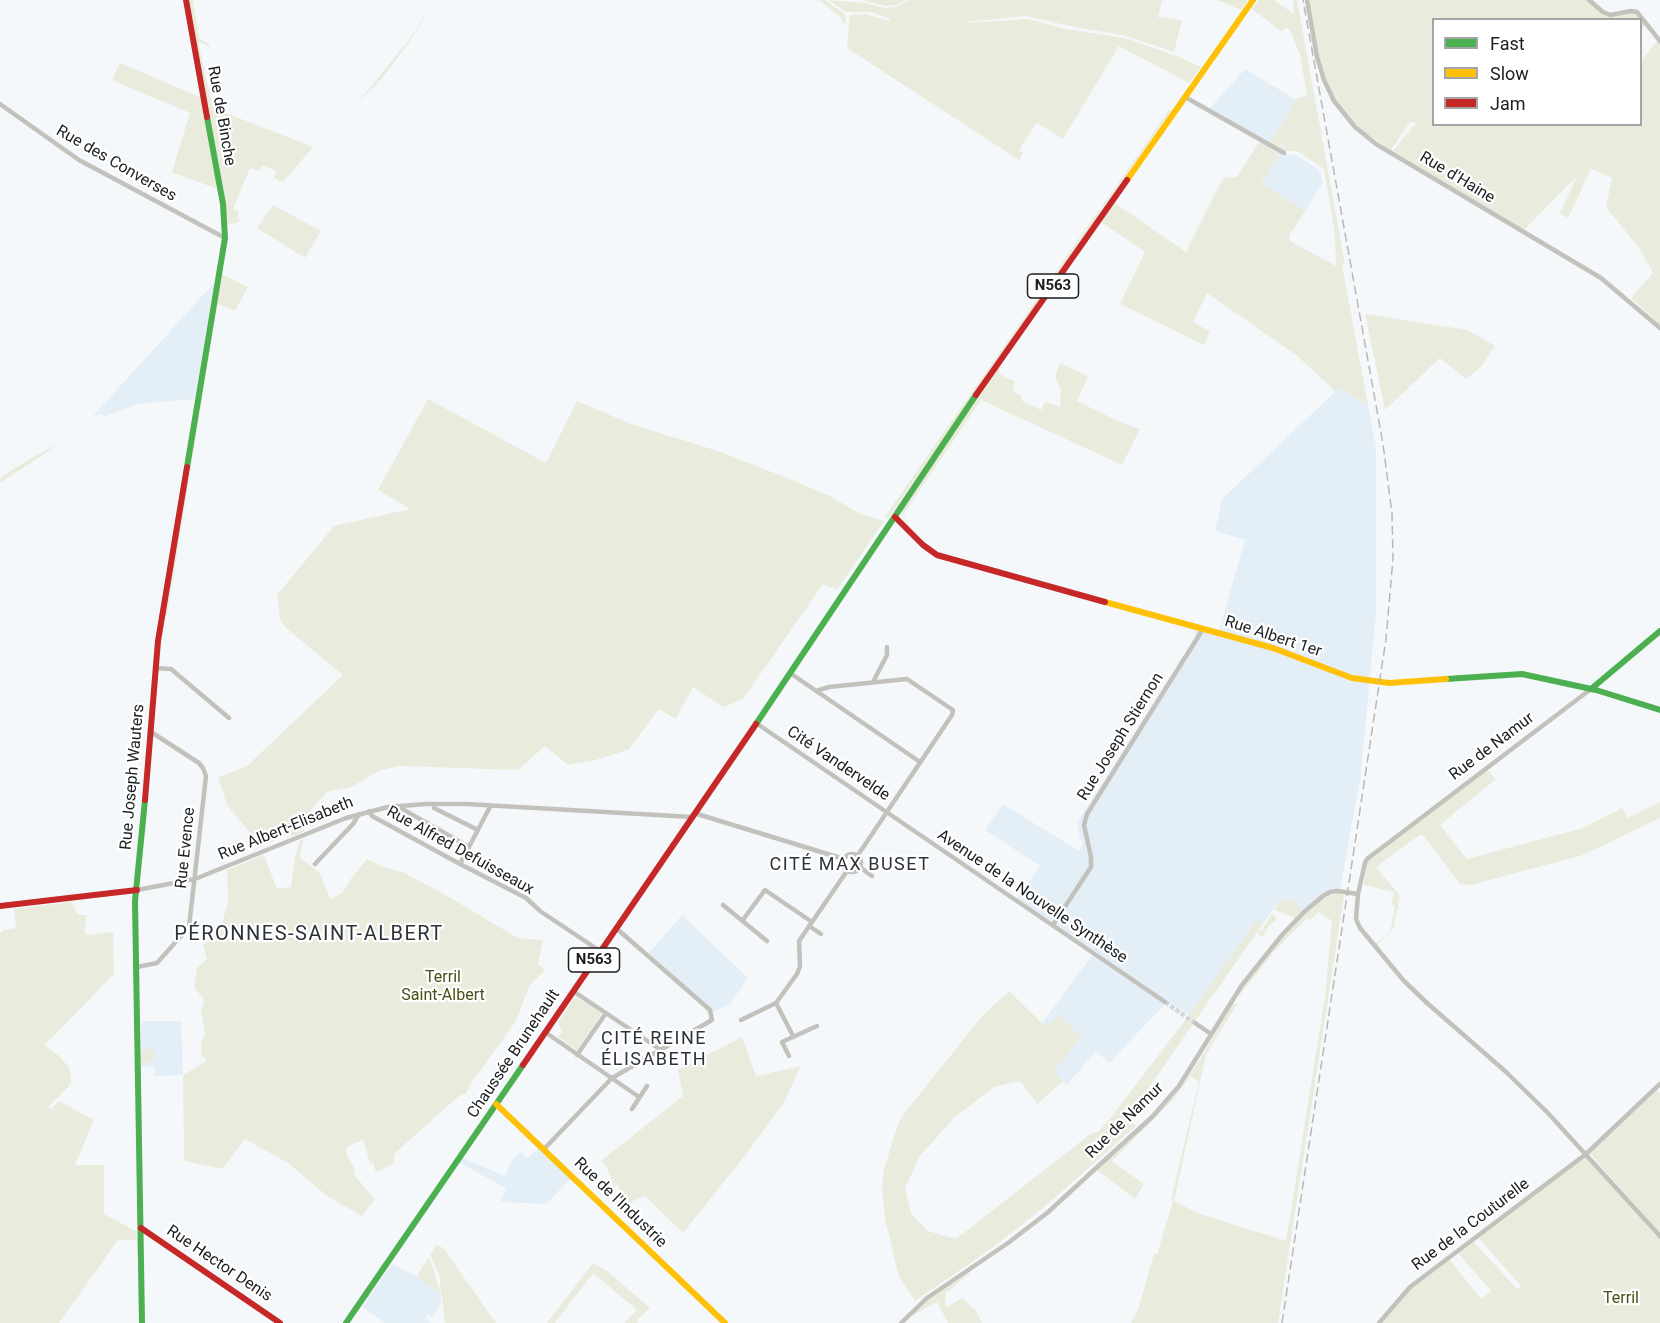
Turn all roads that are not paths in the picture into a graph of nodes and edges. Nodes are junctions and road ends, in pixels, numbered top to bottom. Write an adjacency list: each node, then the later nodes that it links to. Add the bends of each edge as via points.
1 (186, 0): 11 (street, Rue de Binche, via 223,204)
2 (1253, 0): 8 (street, N563)
3 (1307, 0): 12 (street, Rue d'Haine, via 1324,80 1355,127 1376,144 1601,278)
4 (1589, 0): 5 (street, via 1610,15 1631,11)
5 (1641, 18)
6 (1642, 19): 7 (street)
7 (1660, 41)
8 (1185, 97): 10 (street); 13 (street, N563)
9 (0, 104): 11 (street, Rue des Converses, via 79,160)
10 (1284, 153)
11 (225, 238): 17 (street, Rue Joseph Wauters)
12 (1660, 328)
13 (894, 518): 14 (street, Rue Albert 1er, via 937,555); 18 (street, Chaussée Brunehault / N563)
14 (1203, 628): 20 (street, Rue Albert 1er, via 1273,648 1341,675 1376,682 1522,675); 50 (street, Rue Joseph Stiernon, via 1087,814 1084,825 1091,867)
15 (1660, 631): 20 (street, Rue de Namur)
16 (887, 647): 19 (street)
17 (155, 668): 23 (street, via 171,669); 25 (street, Rue Joseph Wauters)
18 (790, 673): 21 (street); 24 (street, Chaussée Brunehault / N563)
19 (873, 682): 21 (street, Cité Vandervelde); 26 (street, Cité Vandervelde, via 907,679 951,708 952,715)
20 (1592, 689): 22 (street, Rue Albert 1er); 45 (street, Rue de Namur, via 1371,856 1365,863)
21 (816, 691): 26 (street)
22 (1660, 710)
23 (230, 718)
24 (756, 723): 31 (street, Cité Vandervelde); 33 (street, Chaussée Brunehault / N563)
25 (151, 732): 43 (street, Rue Evence, via 205,770); 44 (street, Rue Joseph Wauters)
26 (920, 762): 31 (street, Cité Vandervelde)
27 (434, 804): 28 (street, Rue Albert-Elisabeth); 29 (street, Rue Albert-Elisabeth); 34 (street, via 434,808)
28 (491, 805): 33 (street, Rue Albert-Elisabeth); 34 (street)
29 (397, 806): 30 (street, Rue Albert-Elisabeth); 35 (street)
30 (369, 811): 32 (street, Rue Albert-Elisabeth); 39 (street, Rue Alfred Defuisseaux)
31 (886, 812): 36 (street); 50 (street, Avenue de la Nouvelle Synthèse)
32 (359, 814): 38 (street); 43 (street, Rue Albert-Elisabeth)
33 (693, 815): 37 (street, Rue Albert-Elisabeth); 51 (street, Chaussée Brunehault / N563)
34 (478, 830): 35 (street)
35 (469, 847): 39 (street)
36 (858, 855): 37 (street, via 850,854); 40 (street)
37 (844, 859): 41 (street)
38 (315, 864)
39 (460, 864): 54 (street, Rue Alfred Defuisseaux, via 526,898)
40 (861, 868): 41 (street); 42 (street)
41 (847, 871): 49 (street)
42 (872, 876)
43 (195, 879): 44 (street, Rue Albert-Elisabeth); 55 (street, Rue Evence, via 189,927 157,963)
44 (136, 890): 47 (street, Rue Albert-Elisabeth); 55 (street, Rue Joseph Wauters)
45 (1358, 894): 64 (street, Rue de Namur, via 1330,892 1304,912 1242,985); 76 (street, Rue de Namur, via 1358,925 1395,970 1505,1071)
46 (723, 905): 48 (street)
47 (0, 906)
48 (742, 921): 49 (street, via 765,890); 53 (street)
49 (811, 924): 52 (street); 58 (street, via 798,945 799,970)
50 (1053, 925): 57 (street, Avenue de la Nouvelle Synthèse)
51 (616, 928): 54 (street, Chaussée Brunehault / N563); 66 (street, via 710,1010 708,1023)
52 (821, 934)
53 (767, 941)
54 (600, 951): 56 (street, Chaussée Brunehault / N563)
55 (137, 967): 77 (street, Rue Joseph Wauters)
56 (573, 991): 59 (street); 63 (street, Chaussée Brunehault / N563)
57 (1165, 1002)
58 (776, 1003): 60 (street); 65 (street)
59 (606, 1013): 66 (street); 67 (street)
60 (741, 1020)
61 (1195, 1023): 64 (street)
62 (817, 1026): 65 (street)
63 (545, 1032): 67 (street); 73 (street, Chaussée Brunehault / N563)
64 (1211, 1034): 79 (street, Rue de Namur, via 1175,1092 1131,1137 1028,1228 927,1298)
65 (793, 1036): 68 (street, via 782,1042)
66 (660, 1050): 69 (street)
67 (577, 1054): 69 (street)
68 (789, 1056)
69 (612, 1078): 72 (street); 75 (street)
70 (1660, 1084): 76 (street, Rue de la Couturelle)
71 (647, 1086): 72 (street)
72 (639, 1097): 74 (street)
73 (496, 1104): 75 (street, Rue de l'Industrie); 82 (street, Chaussée Brunehault / N563)
74 (632, 1109)
75 (544, 1149): 83 (street, Rue de l'Industrie)
76 (1586, 1154): 78 (street, Rue de Namur); 85 (street, Rue de la Couturelle, via 1410,1287)
77 (141, 1228): 80 (street, Rue Joseph Wauters); 81 (street, Rue Hector Denis)
78 (1660, 1236)
79 (908, 1320): 84 (street, Rue de Namur)
80 (142, 1323)
81 (280, 1323)
82 (346, 1323)
83 (725, 1323)
84 (901, 1323)
85 (1378, 1323)

